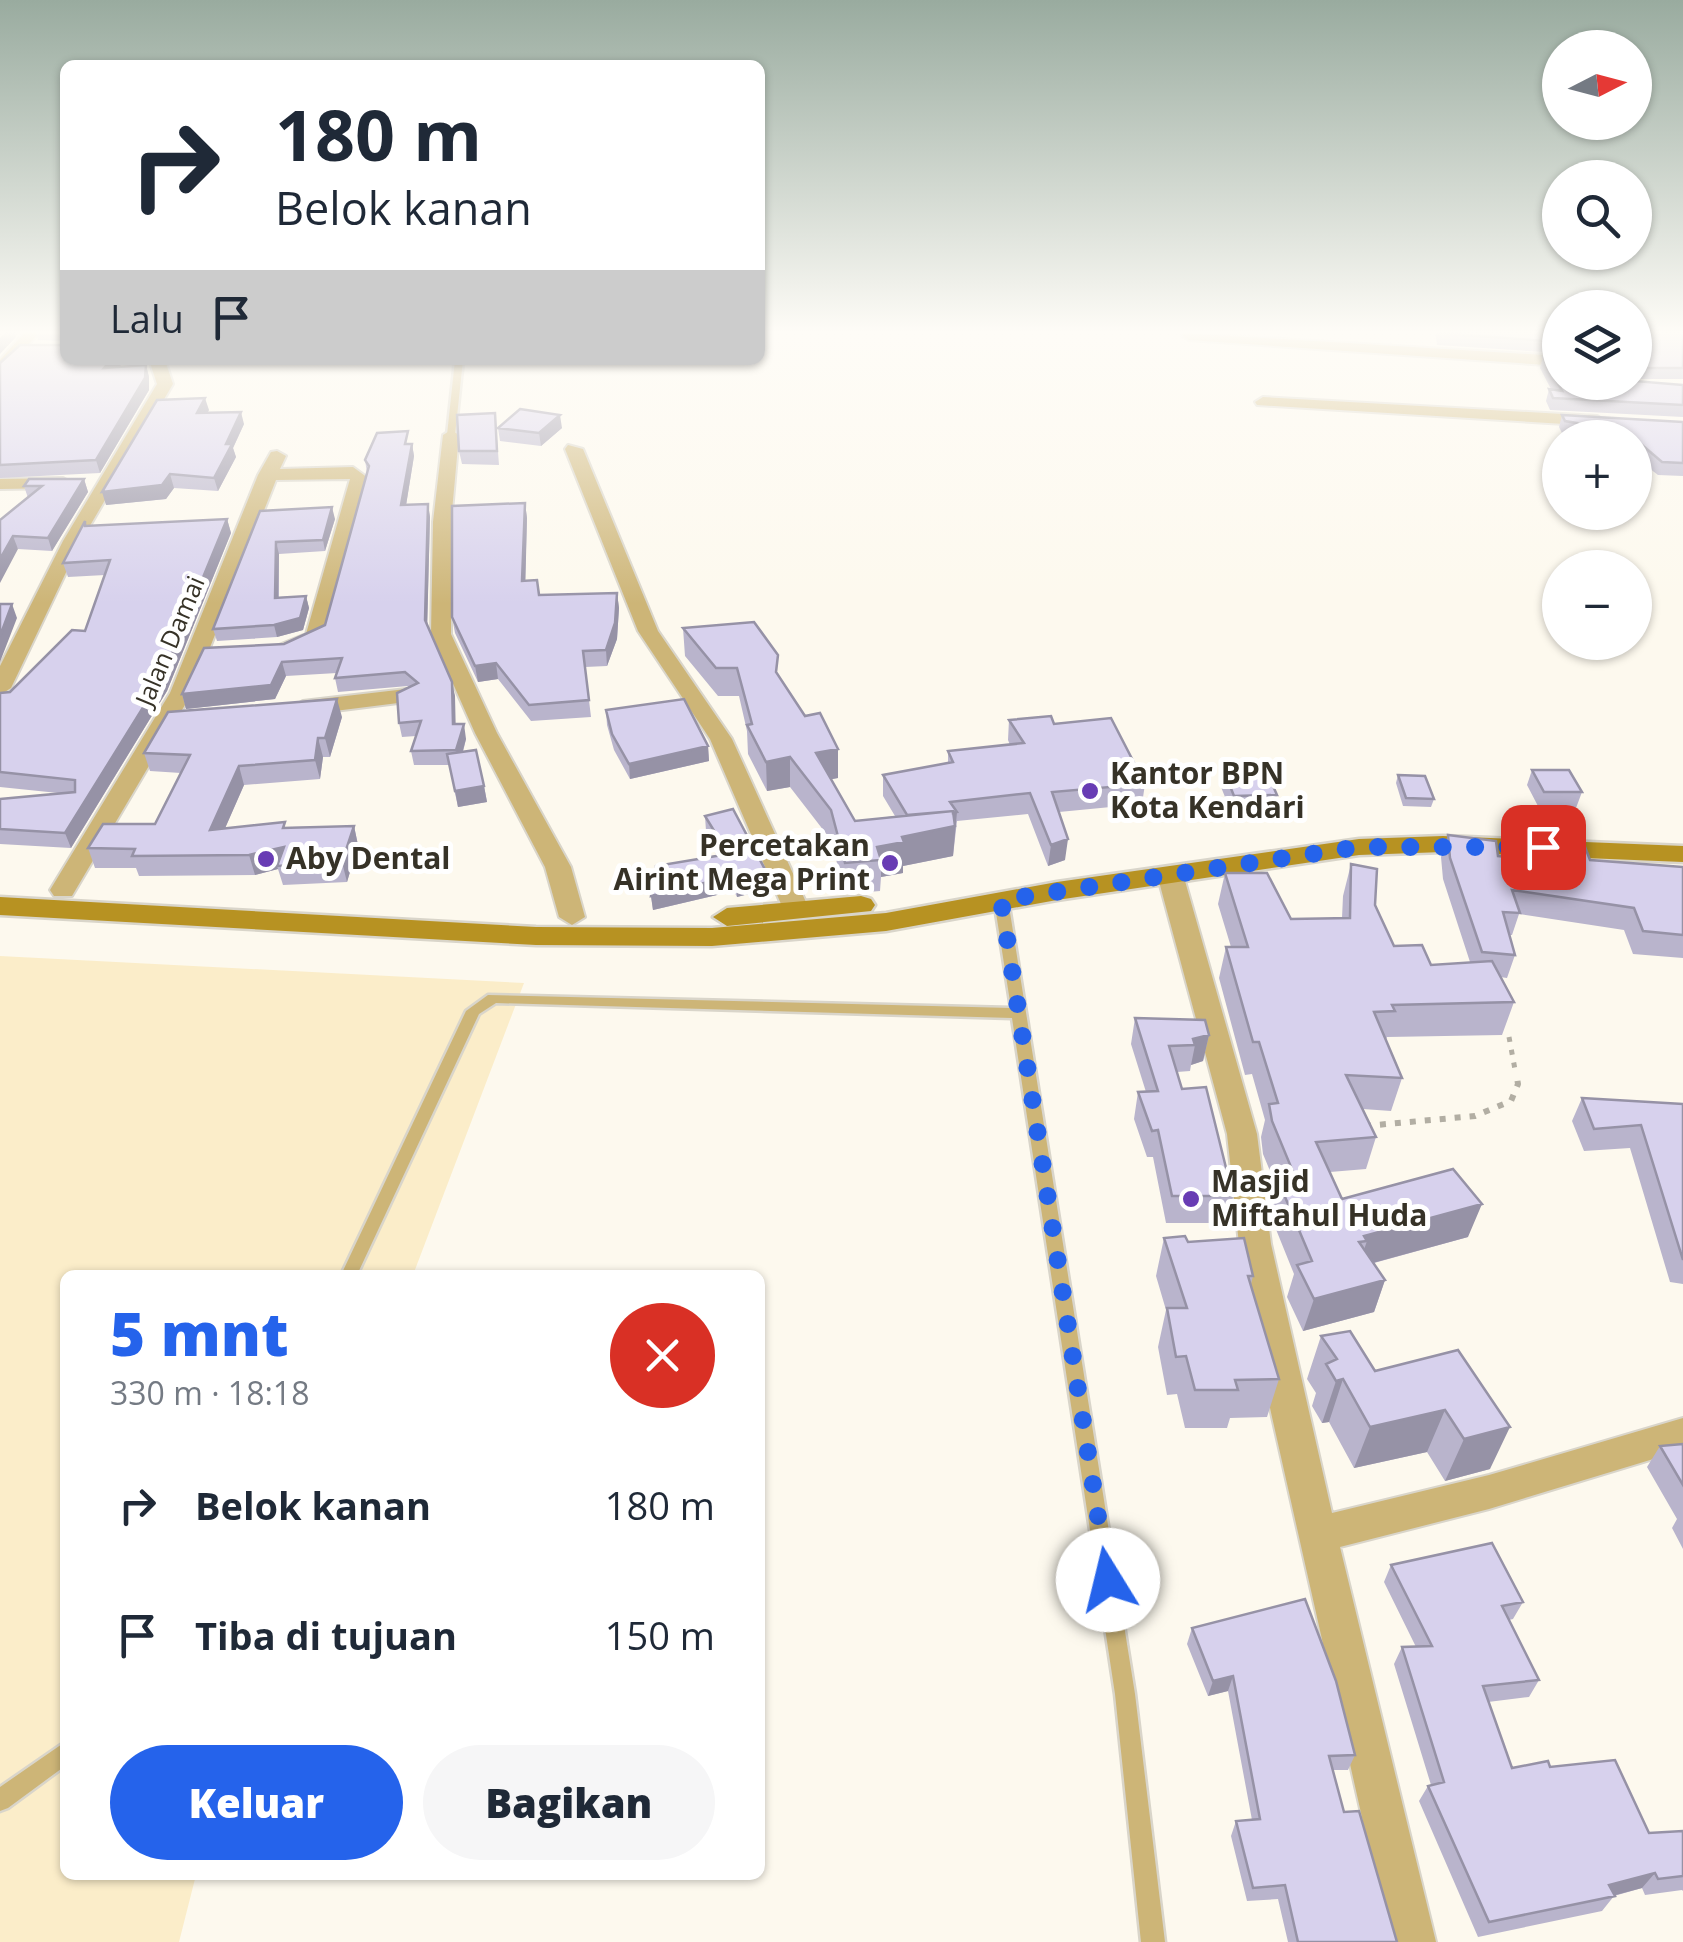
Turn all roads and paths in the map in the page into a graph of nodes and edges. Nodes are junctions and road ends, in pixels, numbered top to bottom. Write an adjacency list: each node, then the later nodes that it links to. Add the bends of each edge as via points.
1 (141, 423): 5 (street)
2 (452, 423): 3 (lane)
3 (451, 436): 21 (street, via 441,634 558,867)
4 (574, 449): 20 (street, via 648,631 720,739)
5 (105, 482): 6 (street); 7 (street)
6 (0, 484)
7 (10, 645): 9 (street)
8 (264, 647): 17 (street, Jalan Damai, via 316,636 359,478 353,472 272,465 176,720)
9 (0, 688)
10 (406, 696): 11 (street)
11 (274, 711)
12 (1683, 834): 13 (street)
13 (1538, 838): 14 (street); 15 (street, via 1359,847); 20 (street, via 1320,837)
14 (1683, 854)
15 (1170, 874): 18 (street); 28 (street, via 1242,1134 1277,1360)
16 (0, 888): 17 (street)
17 (64, 890): 22 (street)
18 (1001, 900): 22 (street, via 868,924 728,937 617,938); 23 (lane)
19 (0, 906): 22 (street)
20 (797, 911): 21 (street, via 694,920)
21 (572, 917): 22 (street)
22 (412, 918)
23 (1018, 1012): 26 (lane, via 493,998 472,1010); 31 (lane, via 1125,1694)
24 (1509, 1037): 25 (path, via 1518,1084 1511,1101 1475,1116)
25 (1359, 1127)
26 (351, 1270)
27 (1683, 1434): 28 (street)
28 (1320, 1534): 32 (street)
29 (60, 1756): 30 (lane)
30 (0, 1800)
31 (1153, 1942)
32 (1413, 1942)

